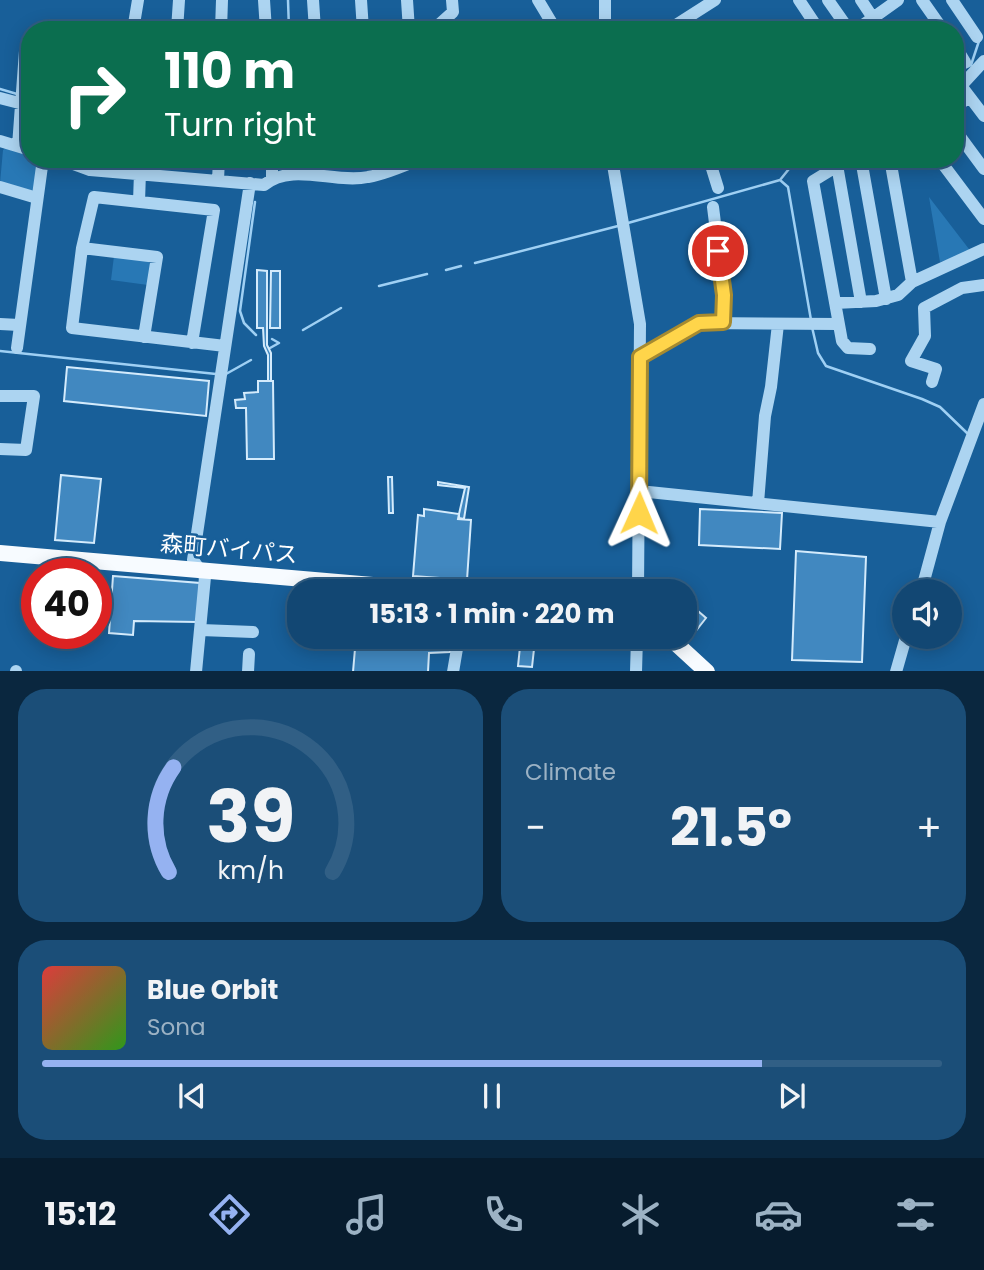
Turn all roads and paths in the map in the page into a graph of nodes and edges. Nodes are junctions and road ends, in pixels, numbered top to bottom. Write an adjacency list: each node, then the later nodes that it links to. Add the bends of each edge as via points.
1 (138, 0): 19 (street)
2 (179, 0): 20 (street)
3 (222, 0): 21 (street)
4 (264, 0): 22 (street)
5 (313, 0): 23 (street)
6 (361, 0): 24 (street)
7 (407, 0): 25 (street)
8 (452, 0): 26 (street, via 453,12)
9 (538, 0): 27 (street)
10 (605, 0): 28 (street)
11 (715, 0): 29 (street)
12 (799, 0): 30 (street)
13 (828, 0): 31 (street)
14 (860, 0): 18 (street)
15 (898, 0): 18 (street)
16 (922, 0): 33 (street)
17 (952, 0): 34 (street)
18 (873, 18): 32 (street)
19 (134, 21)
20 (178, 21)
21 (221, 21)
22 (265, 21)
23 (314, 21)
24 (362, 21)
25 (409, 21)
26 (443, 21)
27 (551, 21)
28 (605, 21)
29 (682, 21)
30 (813, 21)
31 (843, 21)
32 (869, 21)
33 (937, 21)
34 (977, 37)
35 (984, 61): 36 (street)
36 (964, 85)
37 (964, 90): 40 (street)
38 (0, 98): 39 (street)
39 (21, 103)
40 (984, 116)
41 (0, 141): 43 (street)
42 (964, 142): 57 (street)
43 (21, 147)
44 (42, 168): 65 (street)
45 (125, 168): 58 (street)
46 (166, 168): 59 (street)
47 (219, 168): 61 (street)
48 (272, 168): 60 (street)
49 (379, 168): 60 (street, via 367,178 290,175)
50 (614, 168): 86 (street, via 638,310)
51 (712, 168): 64 (street)
52 (834, 168): 75 (street, via 813,181)
53 (844, 168): 74 (street)
54 (863, 168): 73 (street)
55 (892, 168): 71 (street)
56 (946, 168): 68 (street)
57 (984, 169)
58 (140, 172): 59 (street); 66 (street)
59 (166, 175): 61 (street)
60 (272, 179): 62 (street, via 264,185)
61 (218, 180): 62 (street)
62 (250, 183): 83 (street)
63 (0, 187): 65 (street)
64 (718, 188)
65 (37, 198): 80 (street)
66 (139, 202): 69 (street, via 94,197); 82 (street, via 214,210)
67 (713, 207): 76 (street)
68 (984, 219)
69 (82, 248): 81 (street, via 72,328); 81 (street, via 157,257)
70 (984, 249): 71 (street)
71 (912, 282): 73 (street)
72 (984, 285): 87 (street, via 962,288 925,308 925,336 911,361 936,369)
73 (886, 299): 74 (street)
74 (861, 302): 75 (street)
75 (835, 303): 79 (street)
76 (723, 322): 78 (street); 86 (street, via 699,323)
77 (0, 324): 80 (street)
78 (778, 324): 79 (street); 94 (street)
79 (838, 324): 85 (street, via 848,348)
80 (19, 325): 84 (street)
81 (144, 337): 82 (street)
82 (192, 343): 83 (street)
83 (225, 346): 97 (street, via 193,560)
84 (17, 348)
85 (870, 349)
86 (640, 357): 93 (street)
87 (932, 382)
88 (0, 396): 92 (street, via 34,396 26,450)
89 (984, 404): 90 (street)
90 (969, 440): 91 (street); 95 (street)
91 (984, 444)
92 (0, 449)
93 (639, 491): 94 (street); 99 (street)
94 (758, 503): 95 (street)
95 (940, 522): 100 (street)
96 (0, 553): 97 (main road, 森町バイパス)
97 (200, 570): 98 (main road, 森町バイパス); 101 (street, via 205,578)
98 (304, 579)
99 (638, 579)
100 (925, 579)
101 (201, 630): 102 (street); 108 (street)
102 (253, 632)
103 (457, 649): 110 (street)
104 (637, 649): 111 (street)
105 (682, 649): 112 (main road)
106 (902, 649): 113 (street)
107 (249, 654): 109 (street)
108 (196, 671)
109 (248, 671)
110 (453, 671)
111 (636, 671)
112 (707, 671)
113 (896, 671)

